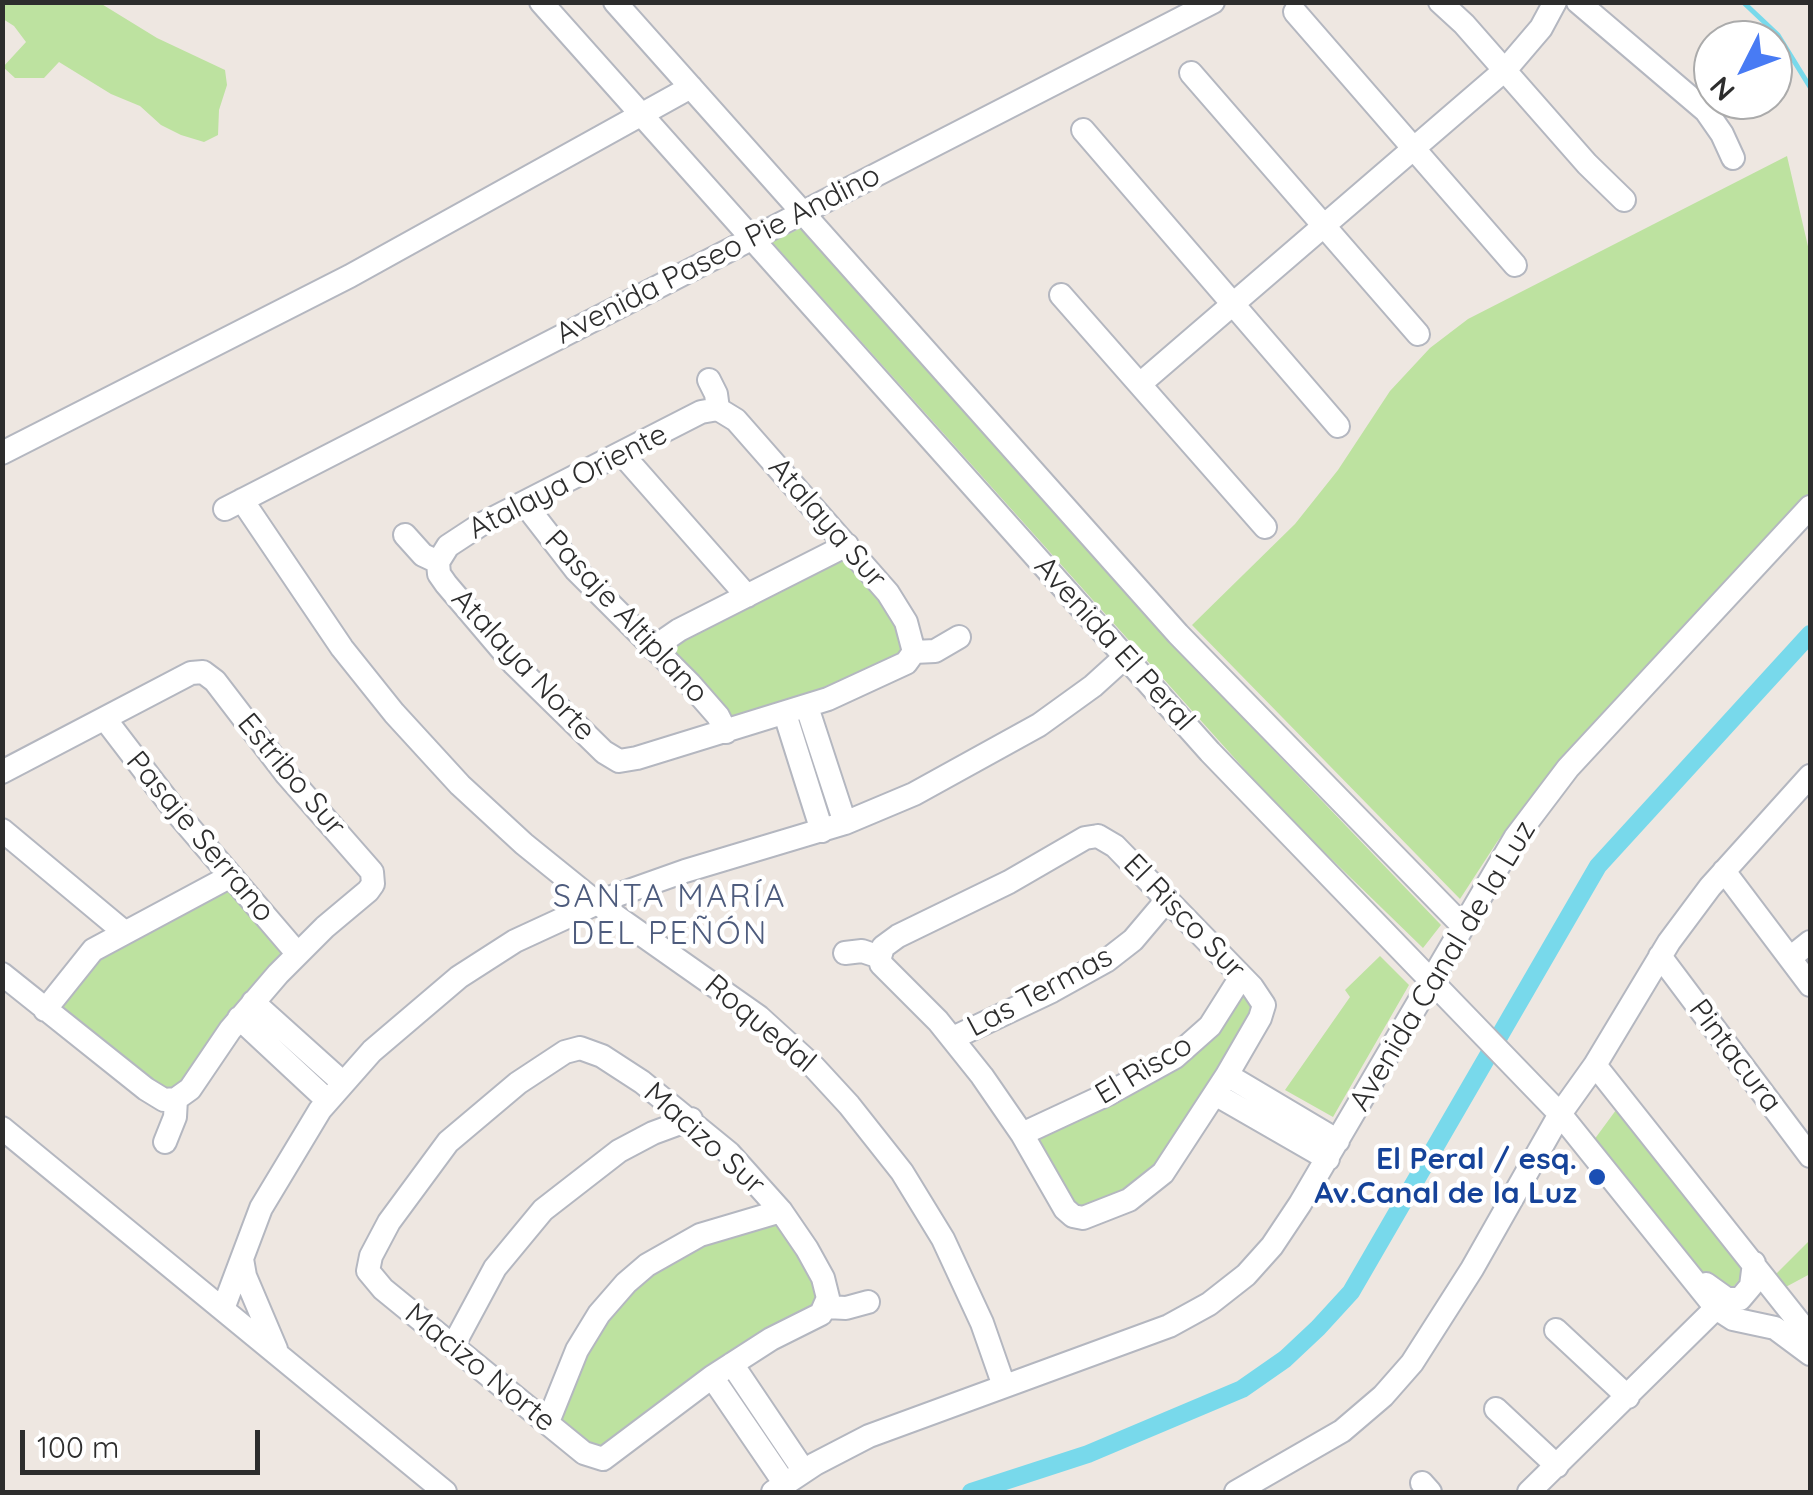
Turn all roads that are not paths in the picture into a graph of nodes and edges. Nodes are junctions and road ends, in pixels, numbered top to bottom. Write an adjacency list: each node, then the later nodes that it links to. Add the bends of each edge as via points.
1 (541, 2): 11 (street, Avenida El Peral)
2 (615, 2): 10 (street, Avenida El Peral)
3 (1212, 2): 16 (street, Avenida Paseo Pie Andino)
4 (1440, 2): 8 (street)
5 (1555, 2): 8 (street, via 1542,28)
6 (1578, 2): 14 (street, via 1706,111)
7 (1295, 12): 13 (street)
8 (1506, 68): 13 (street); 15 (street)
9 (1191, 73): 17 (street)
10 (691, 87): 11 (street); 16 (street, Avenida El Peral)
11 (643, 115): 18 (street, Avenida El Peral); 27 (street, via 350,276)
12 (1083, 130): 21 (street)
13 (1413, 149): 17 (street); 19 (street)
14 (1734, 158)
15 (1624, 200)
16 (801, 213): 18 (street, Avenida Paseo Pie Andino); 53 (street, Avenida El Peral, via 1178,634)
17 (1324, 226): 21 (street); 22 (street)
18 (752, 238): 30 (street, Avenida Paseo Pie Andino); 40 (street, Avenida El Peral)
19 (1515, 265)
20 (1061, 295): 24 (street)
21 (1233, 304): 24 (street); 26 (street)
22 (1418, 334)
23 (709, 380): 25 (street)
24 (1140, 384): 32 (street)
25 (718, 409): 28 (street, Atalaya Oriente); 34 (street, Atalaya Sur, via 736,420)
26 (1338, 426)
27 (2, 453)
28 (622, 454): 29 (street, Atalaya Oriente); 36 (street)
29 (524, 503): 35 (street, Atalaya Oriente, via 455,540); 38 (street, Pasaje Altiplano, via 576,570)
30 (233, 505): 52 (street, Roquedal, via 407,728 524,844)
31 (1810, 507): 53 (street, Avenida Canal de la Luz, via 1568,768)
32 (1265, 527)
33 (404, 536): 35 (street, Atalaya Oriente)
34 (847, 545): 36 (street); 39 (street, Atalaya Sur, via 895,602)
35 (438, 562): 43 (street, Atalaya Norte, via 446,584 514,664 619,760)
36 (747, 596): 38 (street)
37 (959, 637): 39 (street, via 936,651)
38 (653, 648): 43 (street, Pasaje Altiplano)
39 (914, 652): 41 (street, via 906,663)
40 (1124, 657): 46 (street, via 1004,747); 63 (street, Avenida El Peral, via 1268,815)
41 (796, 710): 43 (street); 46 (street); 48 (street)
42 (105, 719): 44 (street); 50 (street, Pasaje Serrano); 57 (street, Estribo Sur, via 204,672 369,867 374,880 368,891)
43 (726, 732)
44 (2, 772)
45 (1810, 776): 49 (street)
46 (845, 823): 48 (street)
47 (2, 830): 54 (street)
48 (822, 831): 52 (street)
49 (1724, 870): 58 (street); 60 (street)
50 (229, 876): 54 (street); 57 (street, Pasaje Serrano)
51 (1166, 901): 59 (street, El Risco Sur, via 1110,842 1085,838 898,936); 62 (street, El Risco Sur); 67 (street, Las Termas, via 1106,961)
52 (598, 903): 70 (street, via 474,966 400,1025); 94 (street, Roquedal, via 759,1017 849,1105 943,1239)
53 (1462, 925): 63 (street, Avenida Canal de la Luz)
54 (123, 931): 65 (street, via 87,955)
55 (1810, 942): 60 (street)
56 (845, 953): 59 (street)
57 (297, 954): 66 (street)
58 (1660, 956): 68 (street); 78 (street, Pintacura)
59 (880, 957): 67 (street)
60 (1790, 958): 64 (street)
61 (2, 974): 65 (street)
62 (1241, 977): 69 (street, El Risco Sur, via 1264,1006); 75 (street, El Risco, via 1210,1026 1175,1057)
63 (1433, 980): 72 (street, Avenida El Peral); 77 (street, Avenida Canal de la Luz)
64 (1810, 985)
65 (45, 1010): 71 (street, via 146,1089)
66 (246, 1010): 70 (street); 71 (street)
67 (953, 1038): 75 (street)
68 (1596, 1065): 72 (street); 81 (street)
69 (1221, 1085): 75 (street, via 1149,1187 1090,1217 1073,1216 1062,1205); 77 (street)
70 (335, 1091): 80 (street, via 271,1189)
71 (176, 1100): 76 (street)
72 (1552, 1106): 83 (street, Avenida El Peral); 101 (street, via 1472,1269 1400,1377 1342,1431)
73 (691, 1119): 79 (street, Macizo Sur); 82 (street, Macizo Sur, via 620,1068 580,1048 565,1052 448,1142 390,1222); 90 (street, via 628,1146 543,1210 495,1268)
74 (2, 1128): 87 (street)
75 (1022, 1134)
76 (164, 1142)
77 (1333, 1150): 94 (street, Avenida Canal de la Luz, via 1272,1246 1217,1299 1168,1326)
78 (1810, 1156)
79 (780, 1211): 85 (street, Macizo Sur, via 823,1278); 97 (street, via 700,1235 626,1283 577,1350)
80 (242, 1259): 87 (street); 92 (street)
81 (1754, 1263): 83 (street, Avenida El Peral, via 1751,1286 1735,1301); 89 (street)
82 (368, 1271): 90 (street, Macizo Norte)
83 (1693, 1279): 86 (street, Avenida El Peral)
84 (868, 1302): 85 (street)
85 (826, 1307): 93 (street)
86 (1716, 1308): 91 (street, via 1775,1328); 95 (street)
87 (223, 1309): 92 (street)
88 (1556, 1330): 95 (street)
89 (1810, 1336)
90 (453, 1346): 97 (street, Macizo Norte)
91 (1810, 1354)
92 (279, 1355): 100 (street)
93 (722, 1370): 97 (street, Macizo Norte, via 613,1454 584,1453); 99 (street)
94 (1004, 1386): 99 (street, Avenida Canal de la Luz, via 869,1436)
95 (1628, 1397): 98 (street)
96 (1496, 1409): 98 (street)
97 (548, 1422)
98 (1557, 1466): 102 (street)
99 (787, 1482)
100 (445, 1492)
101 (1236, 1492)
102 (1529, 1492)

